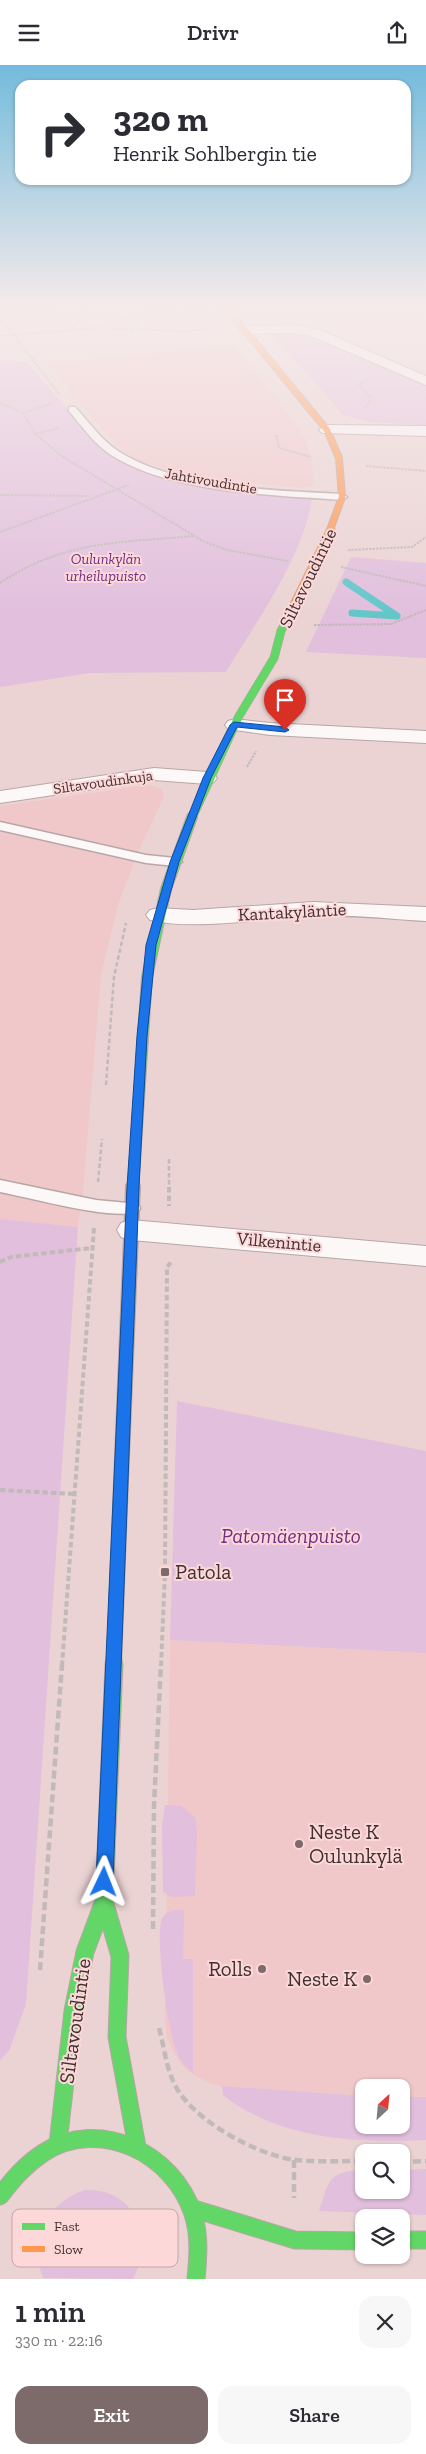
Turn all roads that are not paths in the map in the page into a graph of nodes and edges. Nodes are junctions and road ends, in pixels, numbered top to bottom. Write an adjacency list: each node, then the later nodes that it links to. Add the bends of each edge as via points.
1 (72, 409): 5 (lane, Jahtivoudintie, via 102,444 124,459 152,470 212,483)
2 (311, 409): 3 (main road, Siltavoudintie)
3 (328, 430): 4 (street); 5 (main road, Siltavoudintie, via 339,458)
4 (426, 431)
5 (342, 497): 6 (main road, Siltavoudintie, via 336,519 280,631 279,647 268,671)
6 (234, 725): 7 (street); 8 (main road, Siltavoudintie)
7 (426, 737)
8 (207, 778): 9 (street, Siltavoudinkuja, via 154,774); 11 (main road, Siltavoudintie)
9 (0, 797)
10 (0, 826): 11 (lane, via 137,857)
11 (175, 862): 13 (main road, Siltavoudintie)
12 (426, 914): 13 (street, Kantakyläntie, via 313,909 200,917)
13 (158, 915): 15 (main road, Siltavoudintie, via 147,977)
14 (0, 1186): 15 (lane, via 96,1206)
15 (132, 1219): 16 (street, Vilkenintie, via 175,1234); 17 (main road, Siltavoudintie)
16 (426, 1256)
17 (104, 1901): 18 (main road, Siltavoudintie, via 85,1952 73,2011); 19 (main road, Siltavoudintie, via 120,1956 117,2037)
18 (58, 2144): 19 (main road, via 93,2136); 20 (main road, via 27,2163)
19 (137, 2147): 21 (main road, via 157,2159 170,2172)
20 (0, 2194)
21 (191, 2207): 24 (main road, via 295,2240); 25 (main road, via 198,2257)
22 (410, 2240): 23 (main road)
23 (426, 2240)
24 (355, 2241)
25 (196, 2279)

